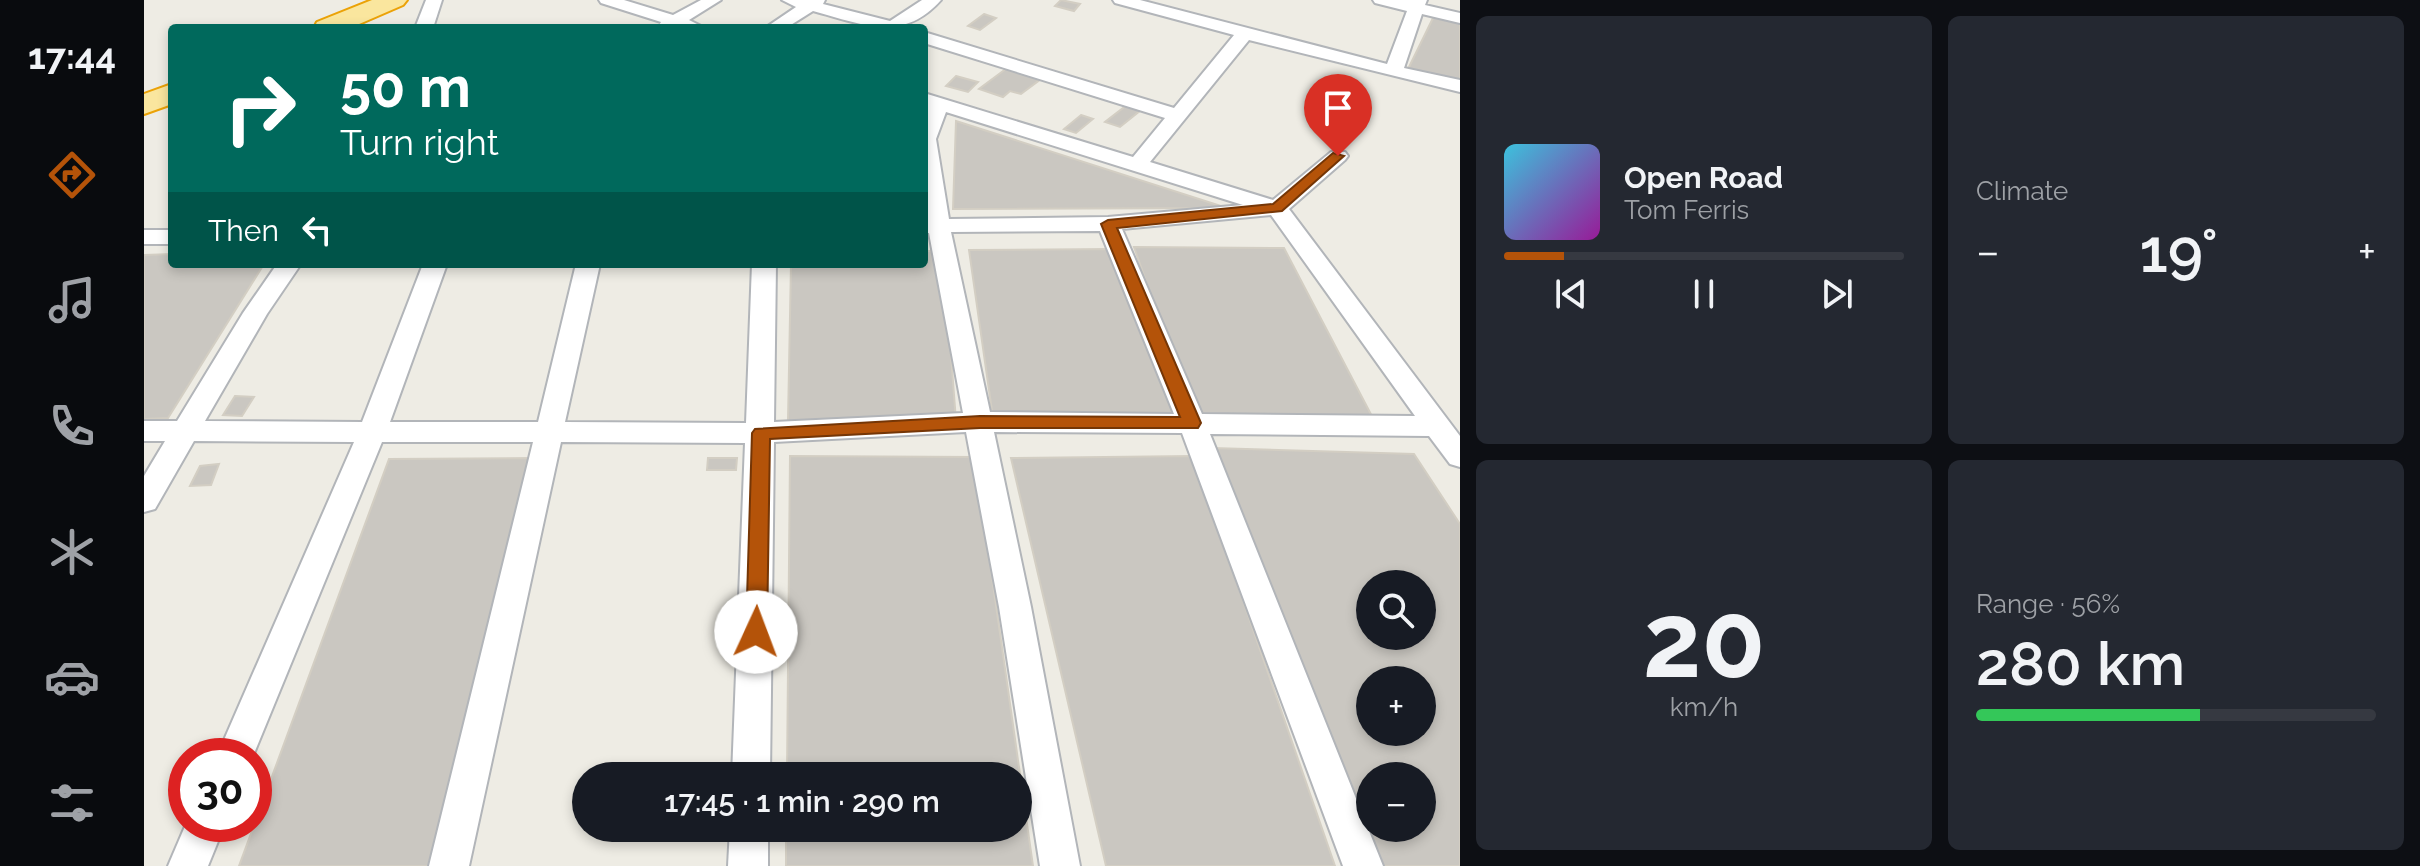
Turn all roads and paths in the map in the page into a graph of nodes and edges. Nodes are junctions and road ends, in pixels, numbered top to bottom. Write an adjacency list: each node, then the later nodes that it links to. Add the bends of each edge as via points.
1 (394, 0): 12 (highway)
2 (434, 0): 13 (street)
3 (607, 0): 14 (street)
4 (713, 0): 15 (street)
5 (790, 0): 9 (street)
6 (933, 0): 18 (street)
7 (1121, 0): 19 (street)
8 (1381, 0): 10 (street)
9 (814, 3): 16 (street); 17 (street)
10 (1417, 4): 11 (street); 21 (street)
11 (1460, 18)
12 (337, 24)
13 (425, 24)
14 (667, 24)
15 (671, 24)
16 (780, 24)
17 (881, 24)
18 (900, 24)
19 (1246, 32): 21 (street); 26 (street)
20 (928, 38): 26 (street)
21 (1394, 71): 22 (street)
22 (1460, 86)
23 (168, 95): 25 (highway)
24 (932, 102): 27 (street); 29 (street)
25 (144, 105)
26 (1177, 115): 29 (street)
27 (928, 127)
28 (1338, 156): 31 (street)
29 (1137, 165): 31 (street)
30 (928, 168): 33 (street)
31 (1277, 208): 32 (street); 42 (street)
32 (1108, 224): 33 (street); 41 (street)
33 (932, 226): 40 (street)
34 (144, 237): 35 (street)
35 (168, 237)
36 (286, 268): 44 (street)
37 (434, 268): 45 (street)
38 (587, 268): 46 (street)
39 (764, 268): 47 (street)
40 (980, 422): 41 (street); 47 (street); 57 (street)
41 (1192, 423): 42 (street); 58 (street)
42 (1440, 426): 48 (street)
43 (144, 431): 44 (street)
44 (185, 431): 45 (street); 49 (street)
45 (372, 432): 46 (street); 50 (street)
46 (550, 433): 47 (street); 55 (street)
47 (761, 433): 51 (street)
48 (1460, 457)
49 (144, 501)
50 (243, 738)
51 (751, 762)
52 (198, 842): 54 (street)
53 (749, 842): 56 (street)
54 (188, 866)
55 (449, 866)
56 (748, 866)
57 (1060, 866)
58 (1363, 866)

